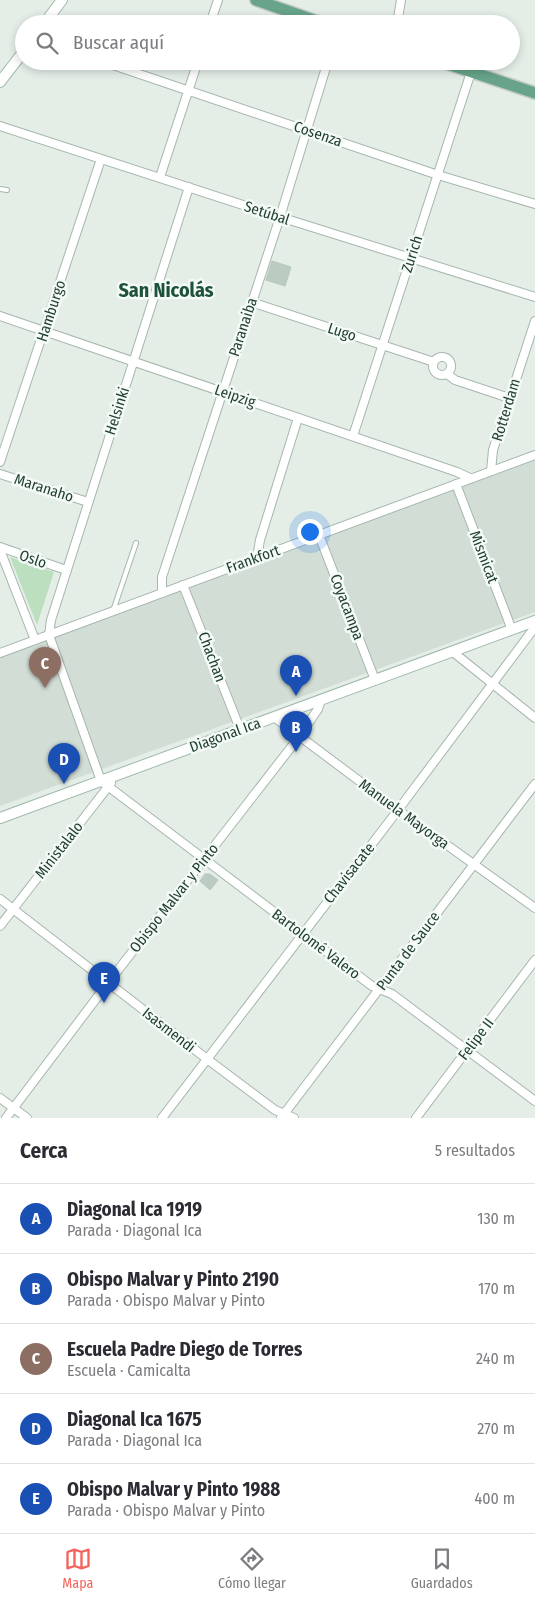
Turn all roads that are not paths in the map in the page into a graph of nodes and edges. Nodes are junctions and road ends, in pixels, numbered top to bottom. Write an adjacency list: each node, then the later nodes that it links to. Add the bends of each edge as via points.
1 (62, 0): 5 (main road)
2 (218, 0): 6 (street)
3 (256, 0): 7 (main road)
4 (401, 0): 8 (street)
5 (51, 15)
6 (213, 15)
7 (300, 15)
8 (398, 15)
9 (15, 62): 15 (main road)
10 (129, 70): 16 (street, Cosenza)
11 (195, 70): 16 (street)
12 (325, 70): 19 (street, Paranaiba)
13 (465, 70): 14 (main road)
14 (471, 72): 17 (main road); 21 (street, Zurich)
15 (0, 81)
16 (188, 90): 19 (street, Cosenza); 22 (street)
17 (535, 93)
18 (0, 126): 20 (street, Setúbal)
19 (306, 130): 21 (street, Cosenza); 27 (street, Paranaiba)
20 (101, 159): 22 (street, Setúbal); 33 (street, Hamburgo)
21 (438, 175): 26 (street, Cosenza); 28 (street, Zurich)
22 (160, 177): 23 (street, Setúbal)
23 (189, 188): 27 (street, Setúbal); 35 (street, Helsinki)
24 (0, 189): 25 (lane)
25 (7, 190)
26 (535, 204)
27 (280, 217): 28 (street, Setúbal); 30 (street, Paranaiba)
28 (412, 257): 29 (street, Setúbal); 34 (street, Zurich)
29 (535, 297)
30 (251, 302): 34 (street, Lugo); 38 (street, Paranaiba)
31 (0, 316): 33 (street, Leipzig)
32 (535, 321): 39 (street, Rotterdam)
33 (44, 332): 35 (street, Leipzig); 43 (street, Hamburgo)
34 (383, 345): 36 (street, Lugo); 41 (street, Zurich)
35 (133, 362): 38 (street, Leipzig); 48 (street, Helsinki)
36 (434, 362): 37 (street, Lugo, via 436,373); 37 (street, Lugo, via 441,357 449,360 451,369)
37 (447, 374): 39 (street, Lugo, via 455,380)
38 (223, 392): 40 (street, Leipzig); 55 (street, Paranaiba, via 162,577)
39 (509, 398): 44 (street, Rotterdam, via 493,450)
40 (298, 418): 41 (street, Leipzig); 52 (street)
41 (353, 436): 46 (street, Leipzig)
42 (535, 455): 44 (street, Frankfort)
43 (0, 462)
44 (491, 471): 46 (street, Frankfort)
45 (0, 474): 48 (street, Maranaho)
46 (470, 478): 47 (street, Frankfort)
47 (456, 484): 49 (street, Frankfort); 59 (street, Mismicat)
48 (88, 502): 53 (street, Helsinki)
49 (319, 535): 52 (street, Frankfort); 64 (street, Coyacampa)
50 (136, 543): 56 (lane)
51 (0, 548): 53 (street, Oslo); 61 (street)
52 (256, 558): 54 (street, Frankfort)
53 (66, 570): 60 (street, Helsinki)
54 (183, 585): 55 (street, Frankfort); 69 (street, Chachan)
55 (162, 593): 56 (street, Frankfort)
56 (114, 611): 60 (street, Frankfort)
57 (535, 621): 59 (main road, Diagonal Ica)
58 (535, 627): 65 (street, Chavisacate)
59 (512, 630): 62 (main road, Diagonal Ica)
60 (49, 635): 61 (street, Frankfort); 71 (street)
61 (36, 640): 63 (street, Frankfort)
62 (452, 652): 64 (main road, Diagonal Ica); 65 (street)
63 (0, 653)
64 (374, 680): 66 (main road, Diagonal Ica)
65 (493, 684): 68 (street); 73 (street, Chavisacate)
66 (321, 700): 67 (main road, Diagonal Ica); 70 (street, Obispo Malvar y Pinto)
67 (274, 717): 69 (main road, Diagonal Ica); 70 (street, Manuela Mayorga)
68 (535, 718)
69 (240, 730): 71 (main road, Diagonal Ica, via 119,774)
70 (299, 737): 73 (street, Manuela Mayorga); 75 (street, Obispo Malvar y Pinto)
71 (104, 784): 74 (main road, Diagonal Ica); 75 (street, Bartolomé Valero); 79 (street, Ministalalo)
72 (535, 784): 76 (street, Punta de Sauce)
73 (398, 810): 76 (street, Manuela Mayorga); 81 (street, Chavisacate)
74 (0, 818)
75 (205, 859): 81 (street, Bartolomé Valero); 83 (street, Obispo Malvar y Pinto)
76 (474, 864): 78 (street, Manuela Mayorga); 84 (street, Punta de Sauce)
77 (0, 899): 79 (street, Isasmendi)
78 (535, 908)
79 (13, 909): 80 (street, Ministalalo); 83 (street, Isasmendi)
80 (0, 926)
81 (302, 934): 84 (street, Bartolomé Valero, via 372,986); 86 (street, Chavisacate)
82 (535, 960): 85 (street, Felipe II)
83 (108, 983): 86 (street, Isasmendi); 89 (street, Obispo Malvar y Pinto)
84 (380, 988): 85 (street, Bartolomé Valero); 90 (street, Punta de Sauce)
85 (468, 1051): 88 (street, Bartolomé Valero); 95 (street, Felipe II)
86 (207, 1059): 90 (street, Isasmendi); 93 (street, Chavisacate)
87 (0, 1098): 89 (street)
88 (535, 1101)
89 (14, 1108): 91 (street, Obispo Malvar y Pinto); 92 (street)
90 (283, 1116): 94 (street, Isasmendi)
91 (6, 1118)
92 (27, 1118)
93 (162, 1118)
94 (294, 1118)
95 (416, 1118)

